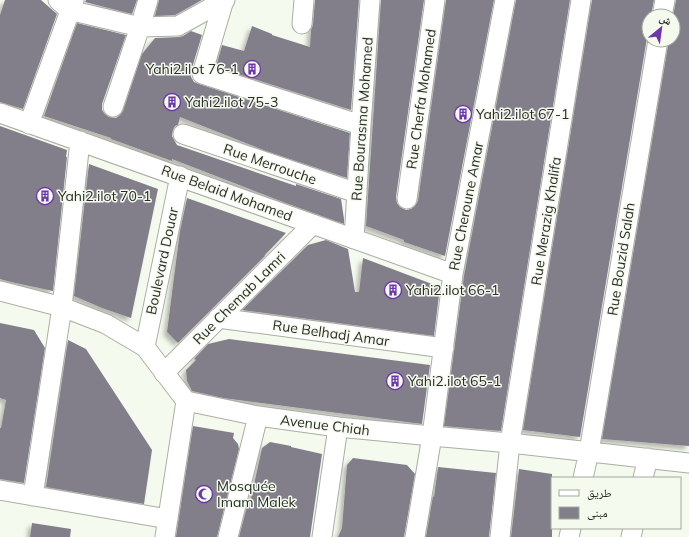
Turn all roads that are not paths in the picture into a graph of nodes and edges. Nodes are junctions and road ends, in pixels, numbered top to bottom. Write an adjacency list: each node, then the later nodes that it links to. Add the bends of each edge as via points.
1 (148, 0): 10 (street)
2 (224, 0): 10 (street, via 178,26); 15 (street, via 202,74)
3 (304, 0): 9 (street)
4 (370, 0): 15 (street, Rue Bourasma Mohamed)
5 (436, 0): 20 (street, Rue Cherfa Mohamed)
6 (505, 0): 23 (street, Rue Cheroune Amar)
7 (581, 0): 34 (street, Rue Merazig Khalifa)
8 (67, 3): 10 (street); 14 (street)
9 (302, 24)
10 (140, 27): 12 (street)
11 (657, 48): 35 (street, Rue Bouzid Salah)
12 (113, 107)
13 (0, 113): 14 (street, Rue Belaid Mohamed)
14 (29, 124): 17 (street, Rue Belaid Mohamed)
15 (361, 125): 19 (street, Rue Bourasma Mohamed)
16 (183, 134): 19 (street, Rue Merrouche)
17 (80, 142): 18 (street, Rue Belaid Mohamed); 25 (street)
18 (180, 176): 21 (street, Rue Belaid Mohamed); 27 (street, Boulevard Douar)
19 (357, 193): 22 (street, Rue Bourasma Mohamed)
20 (407, 199)
21 (313, 224): 22 (street, Rue Belaid Mohamed); 26 (street, Rue Chemab Lamri)
22 (354, 239): 23 (street, Rue Belaid Mohamed)
23 (453, 274): 28 (street, Rue Cheroune Amar)
24 (0, 291): 25 (street)
25 (62, 307): 27 (street, via 106,324); 41 (street)
26 (218, 318): 28 (street, Rue Belhadj Amar); 29 (street, Rue Chemab Lamri)
27 (145, 346): 29 (street)
28 (444, 348): 33 (street, Rue Cheroune Amar)
29 (164, 373): 30 (street)
30 (186, 401): 31 (street, Avenue Chiah); 42 (street)
31 (258, 416): 32 (street, Avenue Chiah); 43 (street)
32 (338, 427): 33 (street, Avenue Chiah); 44 (street)
33 (432, 436): 34 (street, Avenue Chiah); 45 (street, Rue Cheroune Amar)
34 (510, 443): 35 (street, Avenue Chiah); 46 (street, Rue Merazig Khalifa)
35 (589, 452): 36 (street, Avenue Chiah); 38 (street, Rue Bouzid Salah)
36 (648, 458): 37 (street, Avenue Chiah); 39 (street)
37 (689, 463)
38 (583, 477)
39 (643, 477)
40 (0, 490): 41 (street)
41 (33, 496): 42 (street)
42 (167, 528)
43 (228, 537)
44 (322, 537)
45 (415, 537)
46 (500, 537)

